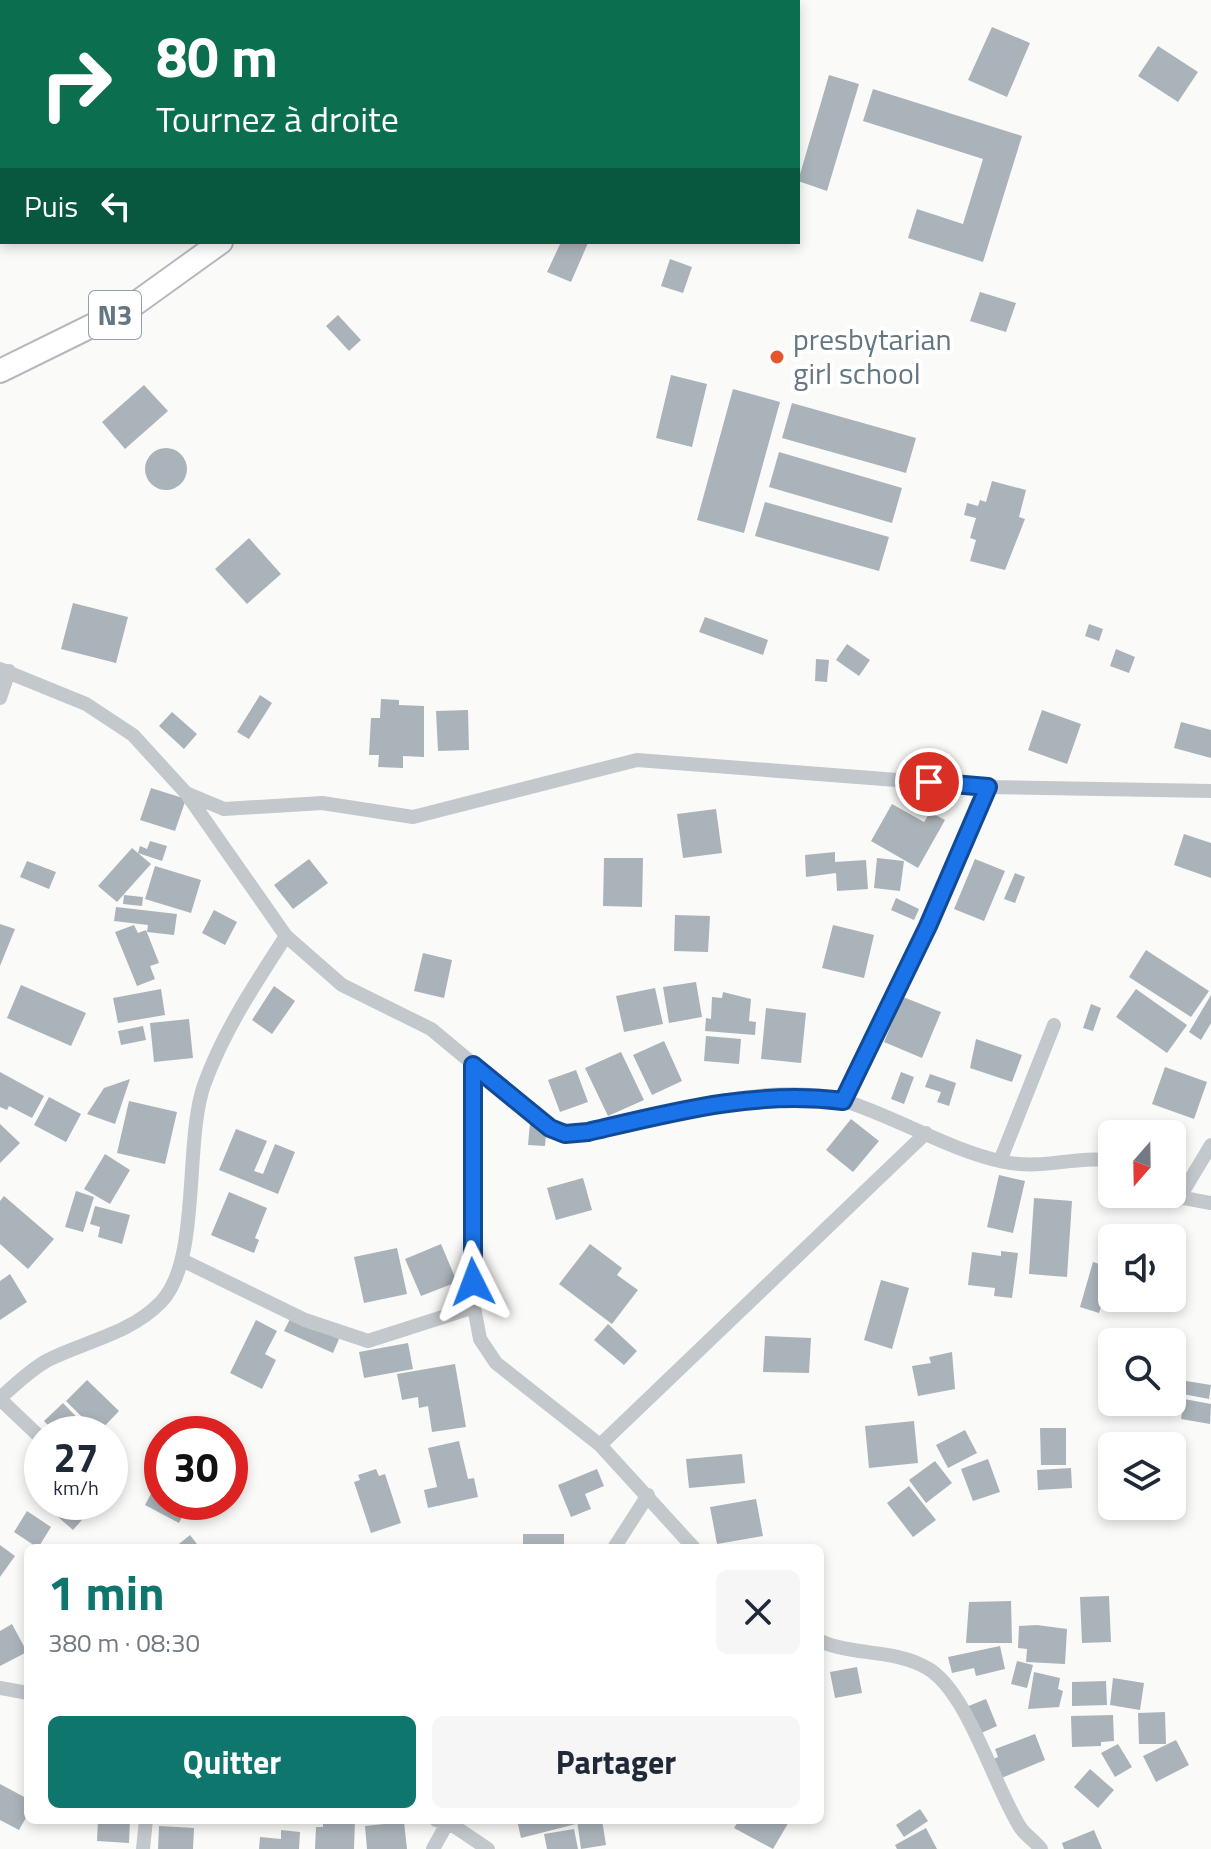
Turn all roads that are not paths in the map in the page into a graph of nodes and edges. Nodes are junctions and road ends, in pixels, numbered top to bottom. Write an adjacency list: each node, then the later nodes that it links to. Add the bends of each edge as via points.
1 (218, 244): 2 (highway, N3, via 132,306)
2 (0, 371)
3 (5, 670): 4 (street); 7 (street, via 86,704 133,735)
4 (0, 698)
5 (988, 787): 6 (street); 7 (street, via 637,760 413,817 322,803 224,809); 11 (street)
6 (1211, 791)
7 (186, 793): 8 (street)
8 (286, 936): 10 (street, via 342,985 431,1029); 19 (street, via 229,1026 203,1088)
9 (1054, 1025): 14 (street)
10 (473, 1065): 11 (street, via 550,1128 565,1134 734,1099 801,1096); 20 (street)
11 (843, 1101): 12 (street)
12 (926, 1133): 14 (street); 23 (street)
13 (1211, 1145): 16 (street)
14 (1000, 1161): 15 (street, via 1033,1167)
15 (1098, 1162)
16 (1186, 1180)
17 (1186, 1199): 18 (street)
18 (1211, 1203)
19 (182, 1260): 20 (street, via 305,1320 368,1341); 21 (street, via 162,1302 120,1332 46,1361)
20 (474, 1307): 23 (street, via 480,1339 496,1363)
21 (0, 1398): 22 (street)
22 (24, 1421)
23 (600, 1445): 24 (street)
24 (648, 1495): 25 (street); 26 (street)
25 (617, 1544)
26 (691, 1544)
27 (824, 1643): 36 (street, via 924,1665 940,1675 1021,1828)
28 (0, 1688): 29 (street)
29 (24, 1692)
30 (146, 1824): 33 (street)
31 (443, 1824): 34 (street)
32 (449, 1824): 35 (street)
33 (143, 1849)
34 (433, 1849)
35 (488, 1849)
36 (1041, 1849)

